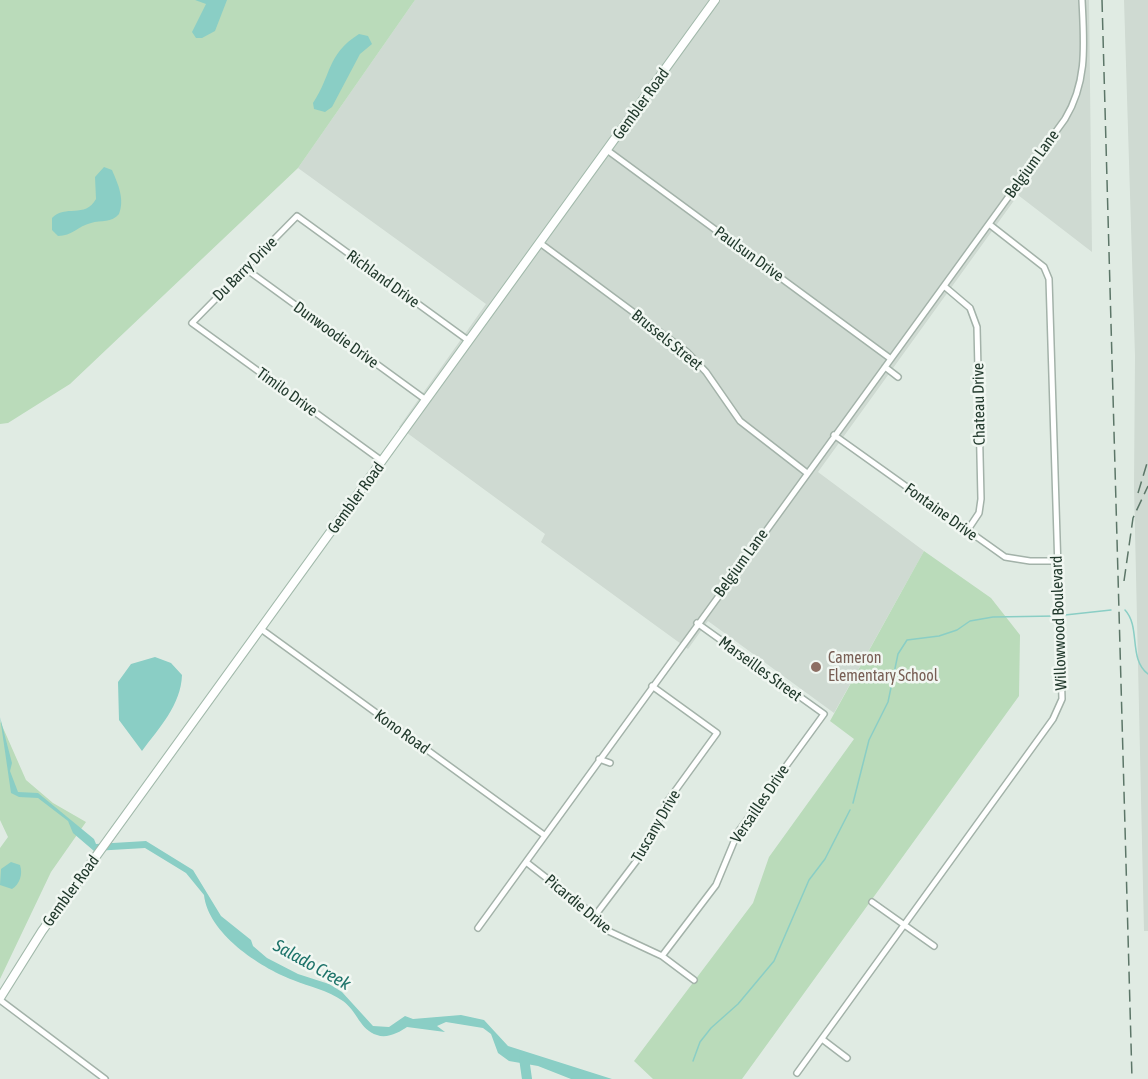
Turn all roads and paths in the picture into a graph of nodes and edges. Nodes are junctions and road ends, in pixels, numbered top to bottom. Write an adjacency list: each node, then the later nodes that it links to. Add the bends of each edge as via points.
1 (715, 0): 3 (main road, Gembler Road)
2 (1082, 0): 5 (street, Belgium Lane, via 1083,73 1075,102)
3 (607, 150): 6 (main road, Gembler Road); 11 (street, Paulsun Drive)
4 (297, 216): 7 (street, Du Barry Drive); 10 (street, Richland Drive)
5 (988, 224): 8 (street, Belgium Lane); 19 (street, Willowwood Boulevard, via 1044,267 1049,279)
6 (540, 243): 10 (main road, Gembler Road); 17 (street, Brussels Street, via 687,352 740,421)
7 (246, 268): 9 (street, Du Barry Drive); 14 (street, Dunwoodie Drive)
8 (944, 286): 11 (street, Belgium Lane); 18 (street, Chateau Drive, via 970,308 977,327 981,499 979,513)
9 (192, 322): 16 (street, Timilo Drive)
10 (469, 341): 14 (main road, Gembler Road)
11 (891, 359): 12 (street, Belgium Lane)
12 (885, 367): 13 (street); 15 (street, Belgium Lane)
13 (898, 377)
14 (426, 400): 16 (main road, Gembler Road)
15 (834, 435): 17 (street, Belgium Lane); 18 (street, Fontaine Drive)
16 (382, 461): 21 (main road, Gembler Road)
17 (807, 473): 20 (street, Belgium Lane)
18 (967, 531): 19 (street, Fontaine Drive, via 1011,559)
19 (1058, 561): 30 (street, Willowwood Boulevard, via 1062,680 1059,710)
20 (697, 623): 22 (street, Belgium Lane); 23 (street, Marseilles Street)
21 (261, 629): 26 (street, Kono Road); 35 (main road, Gembler Road, via 65,899)
22 (652, 686): 24 (street, Belgium Lane); 29 (street, Tuscany Drive, via 717,733 668,802 647,847)
23 (824, 714): 33 (street, Versailles Drive, via 738,832 716,885)
24 (599, 759): 25 (street); 26 (street, Belgium Lane)
25 (610, 763)
26 (544, 835): 27 (street, Belgium Lane)
27 (526, 862): 29 (street, Picardie Drive); 31 (street, Belgium Lane)
28 (872, 902): 30 (street)
29 (594, 917): 33 (street, Picardie Drive, via 611,934)
30 (904, 925): 32 (street); 36 (street, Willowwood Boulevard)
31 (478, 928)
32 (934, 946)
33 (662, 956): 34 (street, Picardie Drive)
34 (694, 980)
35 (0, 999): 39 (street)
36 (822, 1039): 37 (street); 38 (street, Willowwood Boulevard)
37 (847, 1058)
38 (797, 1073)
39 (105, 1079)

